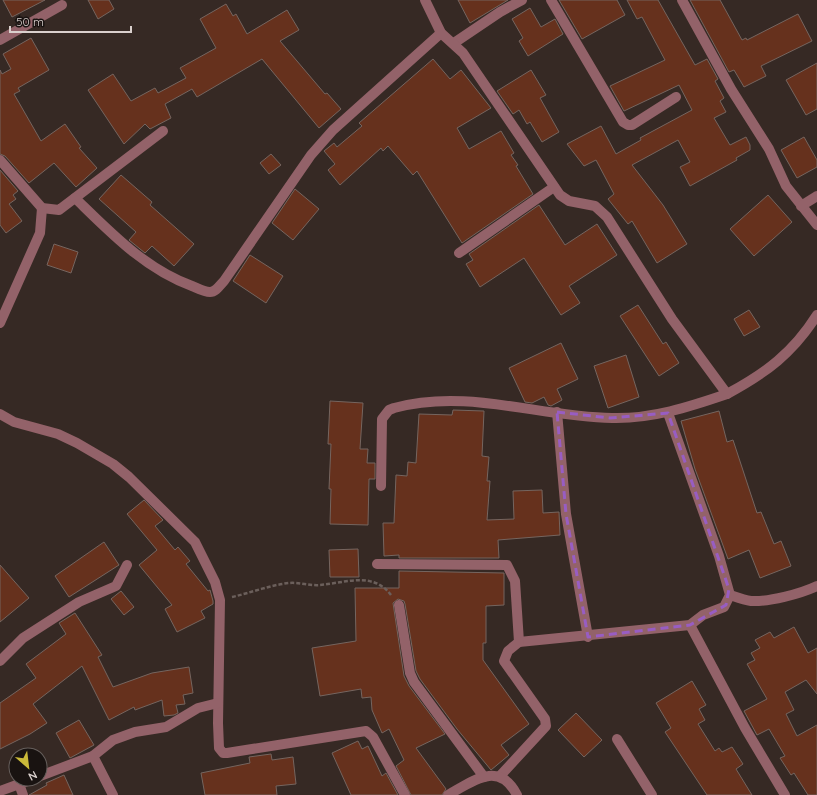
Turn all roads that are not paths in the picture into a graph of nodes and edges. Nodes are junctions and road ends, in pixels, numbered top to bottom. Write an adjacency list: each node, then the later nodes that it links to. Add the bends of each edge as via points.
1 (425, 0): 6 (street)
2 (522, 0): 8 (street)
3 (551, 0): 9 (street, via 623,122 632,125)
4 (682, 0): 15 (street, via 731,88 769,149 786,186)
5 (62, 5): 7 (street)
6 (441, 32): 8 (street); 14 (street, via 333,130 311,155 224,281 214,291 207,292 165,274 126,247)
7 (0, 40)
8 (454, 43): 12 (street)
9 (676, 98)
10 (163, 130): 14 (street)
11 (0, 160): 16 (street)
12 (554, 187): 18 (street); 21 (street, via 564,199 594,206 607,217 672,319)
13 (817, 196): 15 (street)
14 (75, 198): 16 (street, via 59,210)
15 (801, 206): 17 (street)
16 (42, 208): 20 (street, via 40,233)
17 (817, 225)
18 (459, 253)
19 (817, 315): 21 (street, via 796,345 782,358 756,379)
20 (0, 323)
21 (727, 394): 23 (street)
22 (557, 412): 23 (street, via 610,418); 25 (street, via 477,401 436,402 389,410 382,419); 32 (street, via 566,514)
23 (668, 413): 29 (street)
24 (0, 414): 35 (street, via 14,422 58,434 113,464 195,542 215,582 220,600)
25 (381, 486)
26 (377, 564): 33 (street, via 507,565 515,581)
27 (127, 565): 34 (street, via 116,586 79,602 23,638)
28 (817, 586): 29 (street, via 798,593 757,601)
29 (730, 595): 31 (street, via 724,607)
30 (399, 606): 40 (street, via 410,673 414,682)
31 (690, 625): 32 (street); 48 (street, via 745,728)
32 (588, 636): 33 (street)
33 (519, 642): 39 (street, via 508,651 504,661 545,719 546,726)
34 (0, 661)
35 (218, 703): 37 (street, via 198,708 166,727 135,732 113,740); 44 (street, via 219,748 223,753 366,731 373,737)
36 (617, 739): 47 (street)
37 (93, 756): 38 (street); 43 (street)
38 (48, 773)
39 (500, 776): 40 (street); 46 (street, via 507,780)
40 (484, 777): 45 (street)
41 (11, 787): 42 (street)
42 (0, 791)
43 (113, 795)
44 (405, 795)
45 (448, 795)
46 (517, 795)
47 (652, 795)
48 (785, 795)

